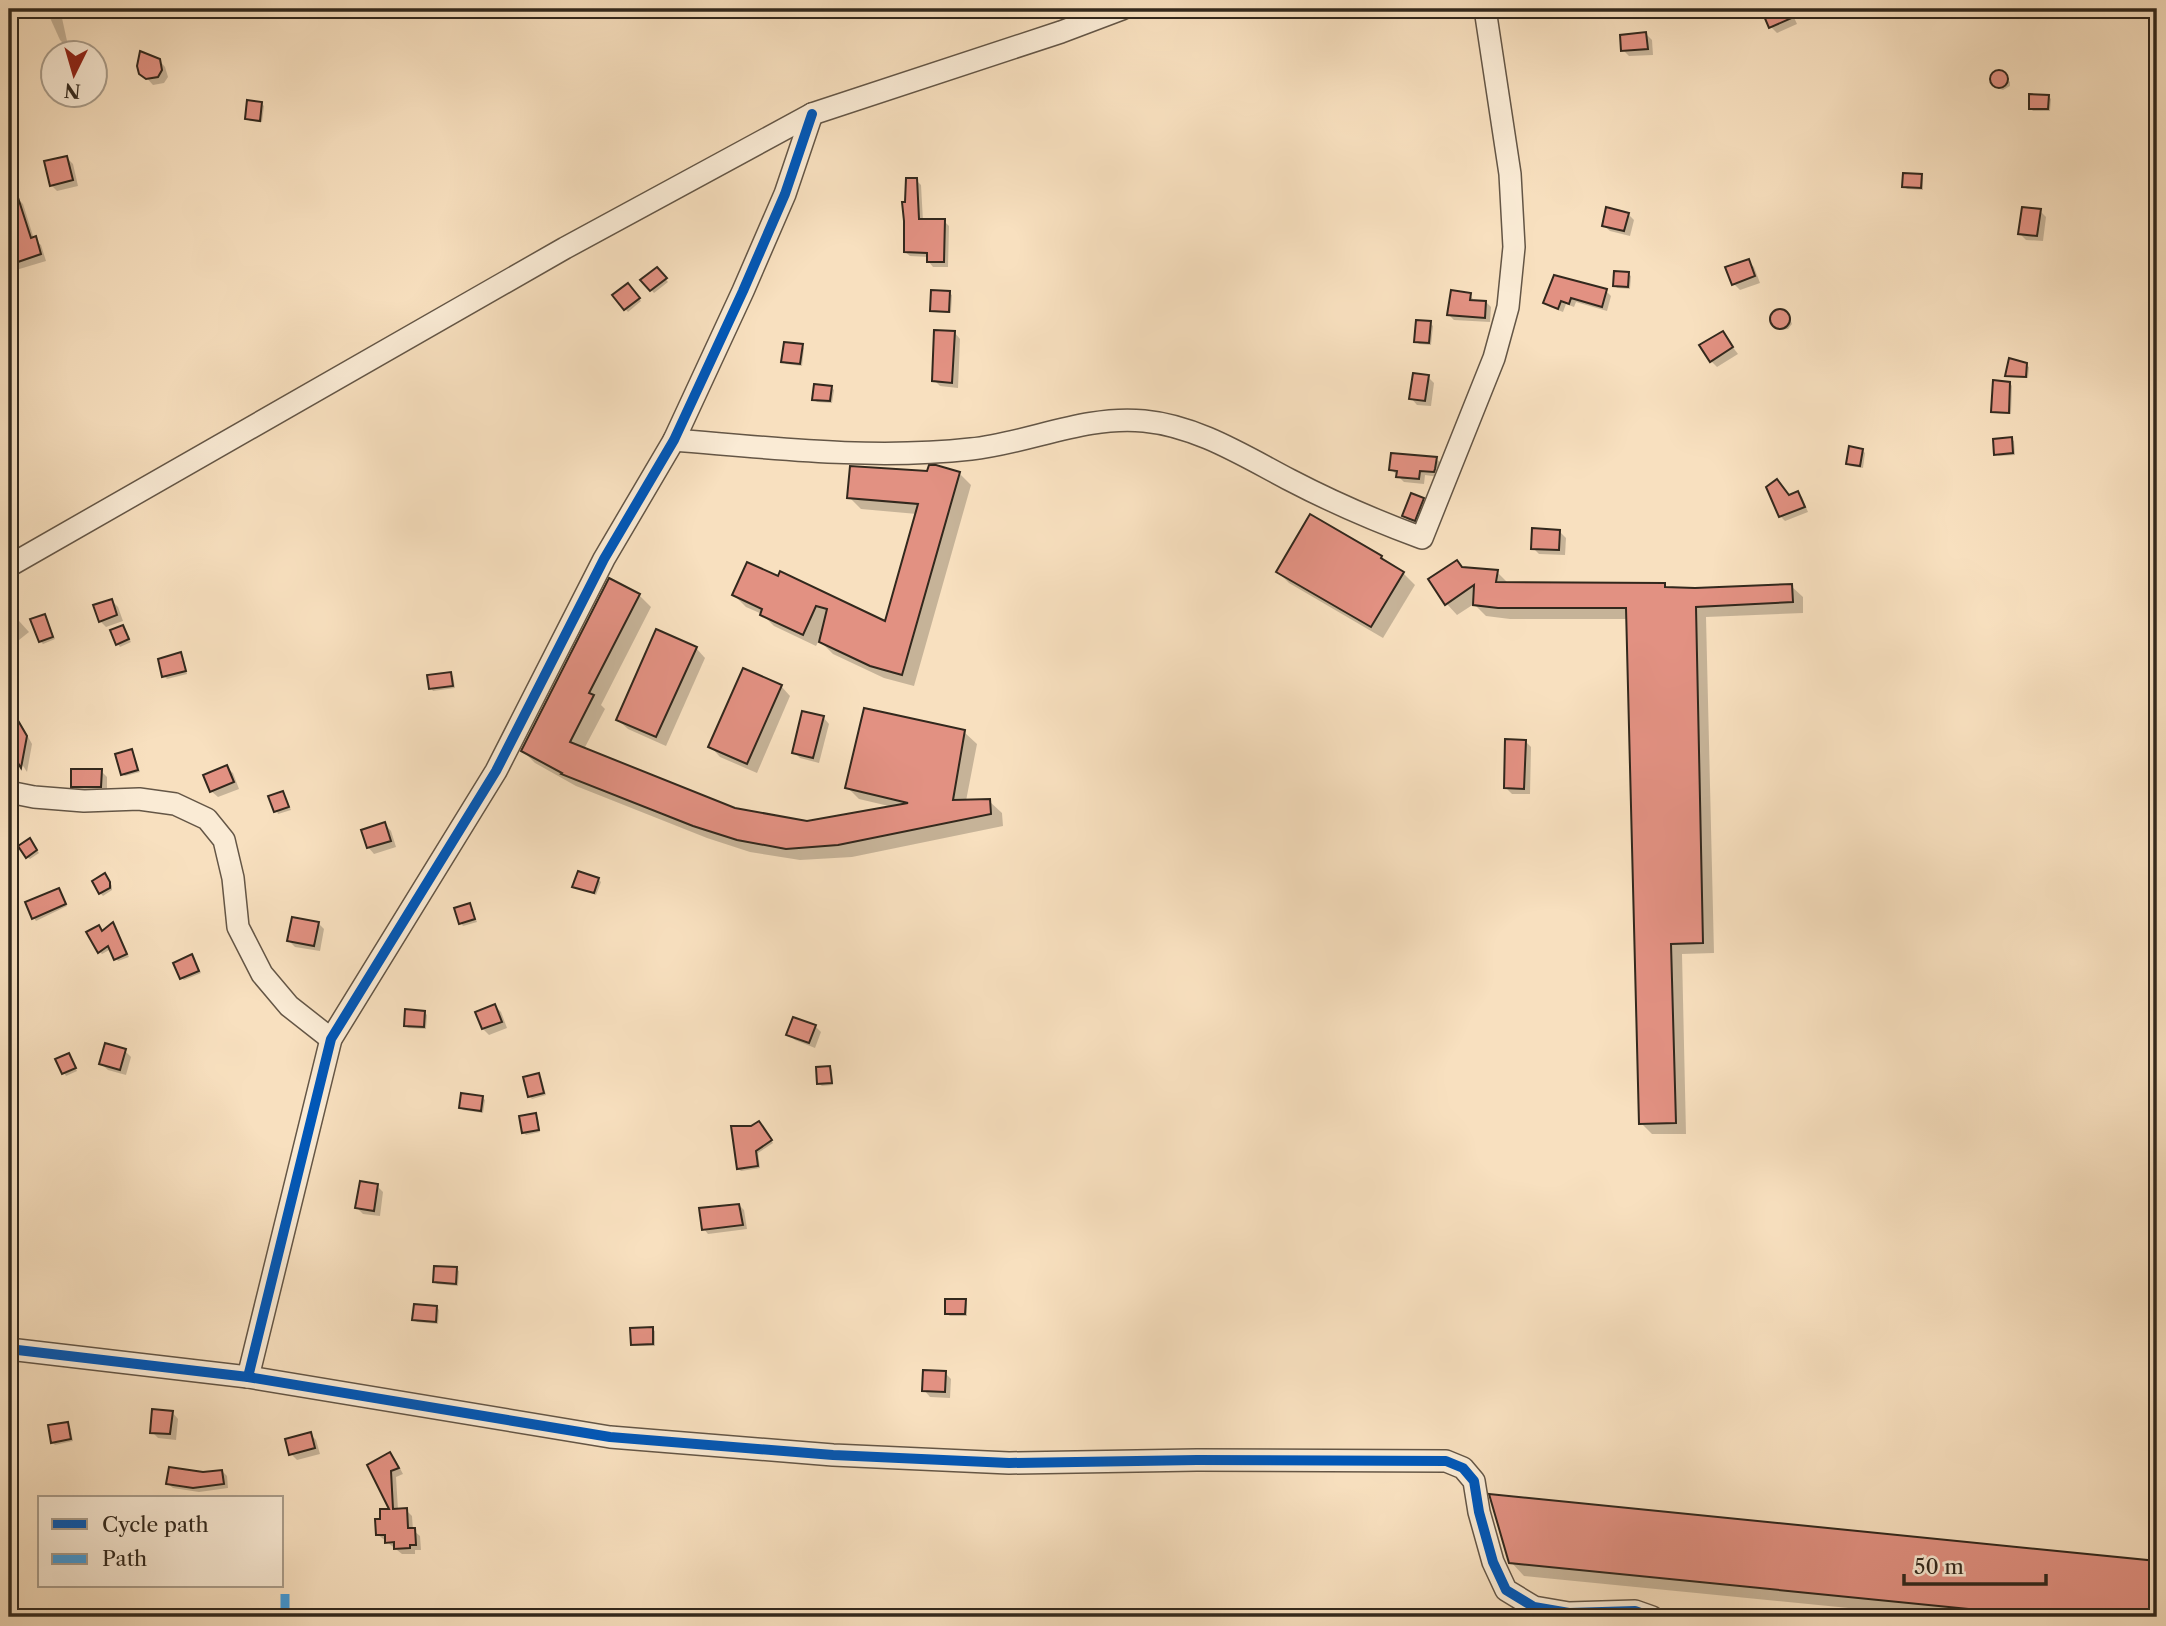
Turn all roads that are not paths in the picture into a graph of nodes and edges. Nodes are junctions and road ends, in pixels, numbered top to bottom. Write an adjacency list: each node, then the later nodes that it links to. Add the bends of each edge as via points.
1 (1122, 9): 3 (street)
2 (1485, 9): 4 (street, via 1510,174 1514,247 1508,307 1494,358 1422,538 1360,515 1221,443 1143,421 1094,423 975,449 915,454 852,454)
3 (812, 114): 4 (street, via 785,194); 5 (street, via 565,247)
4 (674, 440): 7 (street, via 604,559 496,771)
5 (9, 566)
6 (9, 792): 7 (street, via 84,801 139,799 175,804 207,819 224,840 238,927 262,974 289,1006)
7 (331, 1039): 9 (street)
8 (9, 1349): 9 (street)
9 (248, 1377): 10 (street, via 610,1437 833,1455 1009,1463 1446,1461 1463,1468 1474,1481 1493,1562 1506,1590 1534,1607 1569,1614 1635,1611)
10 (1652, 1617)

